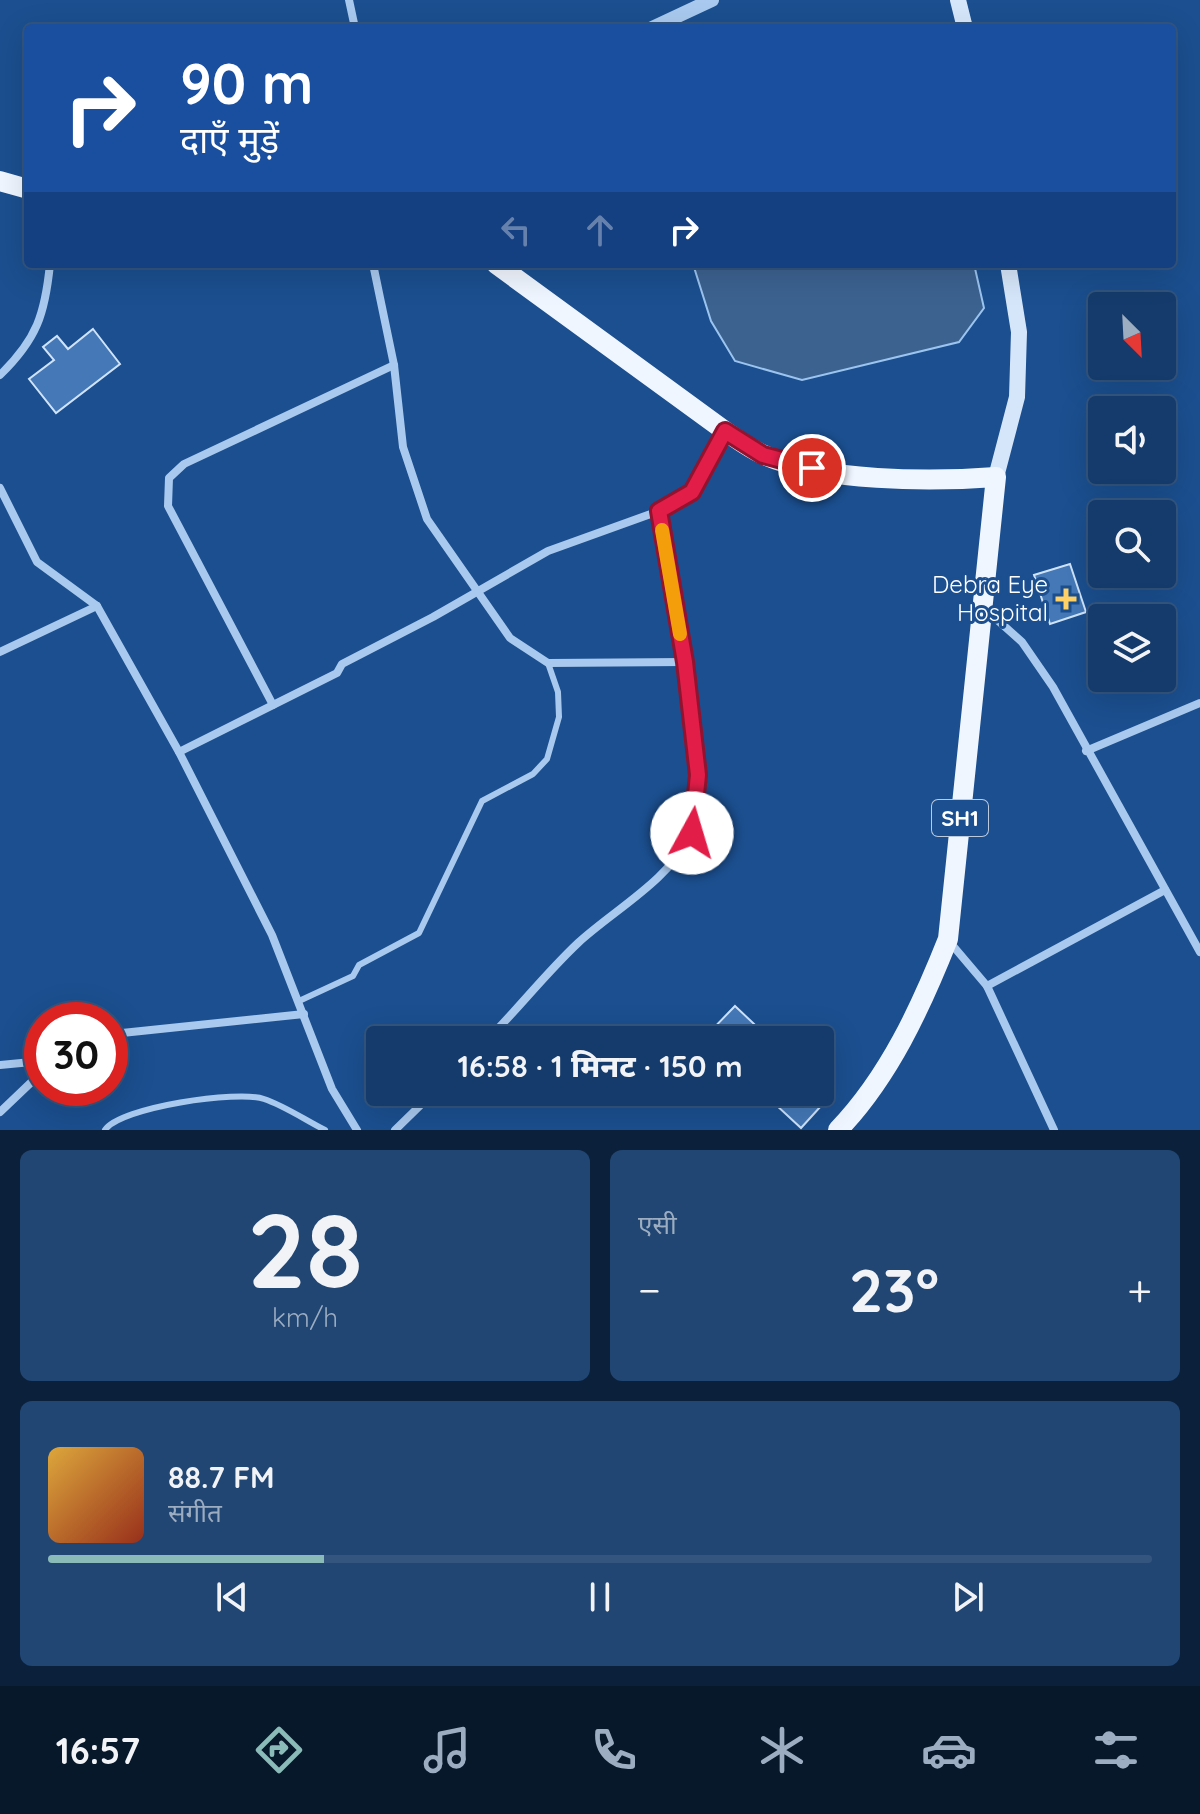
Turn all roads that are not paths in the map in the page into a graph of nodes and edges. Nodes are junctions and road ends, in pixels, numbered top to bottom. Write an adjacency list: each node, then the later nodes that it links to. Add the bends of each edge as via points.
1 (349, 0): 4 (street)
2 (712, 0): 5 (street)
3 (958, 0): 6 (main road)
4 (354, 24)
5 (661, 24)
6 (964, 24)
7 (0, 181): 8 (main road)
8 (24, 188)
9 (50, 268): 14 (street, via 45,311)
10 (374, 268): 13 (street)
11 (501, 268): 15 (main road)
12 (1009, 268): 16 (main road, via 1019,332 1017,397)
13 (394, 365): 19 (street, via 403,447 427,519); 26 (street, via 184,464 169,478 168,506)
14 (0, 375)
15 (725, 431): 16 (main road, via 763,455 812,468 947,481); 18 (street, via 692,492)
16 (996, 477): 20 (main road, SH1)
17 (0, 488): 21 (street, via 37,562)
18 (659, 511): 19 (street, via 548,551); 23 (street)
19 (478, 590): 24 (street, via 510,638); 26 (street)
20 (981, 605): 27 (street, via 1022,642); 30 (main road, SH1)
21 (97, 606): 22 (street); 28 (street)
22 (0, 652)
23 (685, 662): 24 (street); 35 (street, via 698,775 692,833 669,866 578,944)
24 (548, 663): 33 (lane, via 558,692 559,717 547,759 533,774 482,801 419,933 359,965 353,976)
25 (1200, 703): 27 (street)
26 (273, 705): 28 (street)
27 (1086, 751): 29 (street)
28 (179, 752): 33 (street, via 272,935)
29 (1165, 890): 31 (street); 32 (street)
30 (948, 939): 32 (street); 46 (main road, SH1, via 923,1003 889,1062)
31 (1200, 952)
32 (987, 986): 47 (street)
33 (299, 1001): 34 (street)
34 (304, 1014): 36 (street); 44 (street, via 332,1089)
35 (500, 1026)
36 (128, 1032)
37 (24, 1063): 38 (street)
38 (0, 1065)
39 (24, 1089): 41 (street)
40 (420, 1106): 45 (street)
41 (0, 1112)
42 (105, 1130): 43 (lane, via 110,1122 130,1115 233,1094 264,1099)
43 (325, 1130)
44 (357, 1130)
45 (395, 1130)
46 (838, 1130)
47 (1054, 1130)

